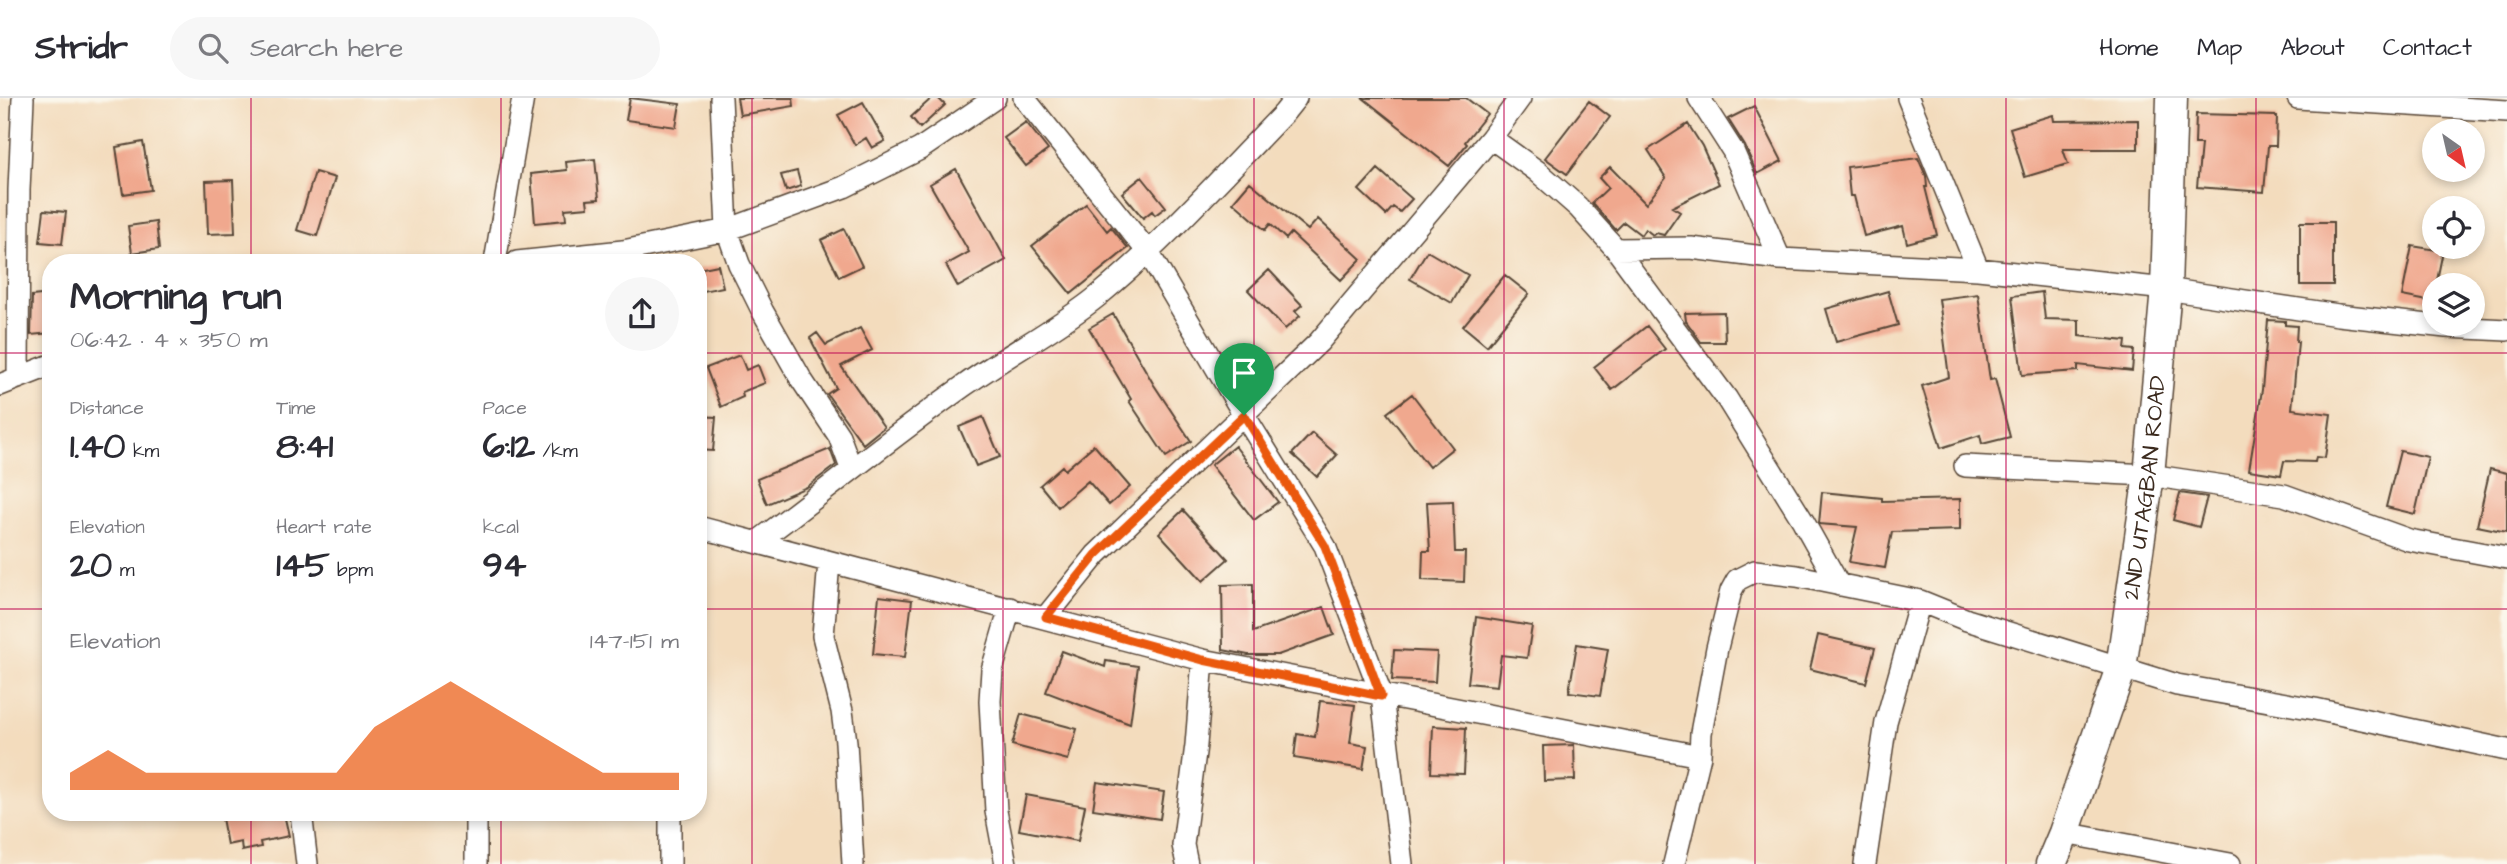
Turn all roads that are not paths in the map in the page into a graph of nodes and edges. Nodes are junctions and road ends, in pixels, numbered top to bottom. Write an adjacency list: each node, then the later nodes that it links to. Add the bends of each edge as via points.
1 (23, 98): 24 (street)
2 (523, 98): 17 (street)
3 (721, 98): 14 (street)
4 (995, 98): 14 (street, via 920,149 844,187)
5 (1024, 98): 16 (street)
6 (1296, 98): 16 (street)
7 (1520, 98): 13 (street)
8 (1699, 98): 19 (street, via 1733,151)
9 (1908, 98): 20 (street)
10 (2172, 98): 21 (street, 2ND UTAGBAN ROAD)
11 (2298, 98): 12 (street)
12 (2507, 111)
13 (1491, 138): 15 (street, via 1578,207); 25 (street, via 1319,342)
14 (727, 230): 18 (street); 27 (street, via 763,312 839,436)
15 (1616, 249): 19 (street, via 1691,248); 33 (street, via 1727,399)
16 (1148, 252): 25 (street); 27 (street, via 1096,297)
17 (496, 254)
18 (594, 254)
19 (1780, 259): 20 (street)
20 (1978, 269): 21 (street)
21 (2166, 289): 22 (street, via 2338,315); 28 (street, 2ND UTAGBAN ROAD)
22 (2507, 330)
23 (42, 368): 24 (street)
24 (9, 381)
25 (1244, 415): 36 (street, via 1096,555); 39 (street, via 1325,546)
26 (1965, 466): 28 (street)
27 (851, 468): 30 (street)
28 (2149, 475): 31 (street, via 2284,495 2409,540); 38 (street, 2ND UTAGBAN ROAD)
29 (707, 529): 30 (street)
30 (757, 542): 32 (street)
31 (2507, 558)
32 (829, 562): 35 (street); 49 (street, via 823,636 843,722)
33 (1839, 585): 34 (street); 41 (street, via 1755,570 1737,580 1717,648)
34 (1920, 601): 38 (street, via 1967,621); 54 (street, via 1886,722)
35 (1010, 608): 36 (street); 50 (street, via 992,670 990,701 996,811)
36 (1046, 617): 37 (street)
37 (1203, 660): 39 (street); 51 (street, via 1184,845)
38 (2122, 668): 40 (street, via 2177,685); 45 (street, 2ND UTAGBAN ROAD)
39 (1381, 696): 41 (street); 52 (street)
40 (2507, 750)
41 (1700, 756): 53 (street)
42 (302, 821): 46 (street)
43 (476, 821): 47 (street)
44 (670, 821): 48 (street)
45 (2064, 833): 55 (street, 2ND UTAGBAN ROAD); 56 (street)
46 (307, 864)
47 (476, 864)
48 (670, 864)
49 (853, 864)
50 (1006, 864)
51 (1187, 864)
52 (1402, 864)
53 (1674, 864)
54 (1865, 864)
55 (2051, 864)
56 (2230, 864)

